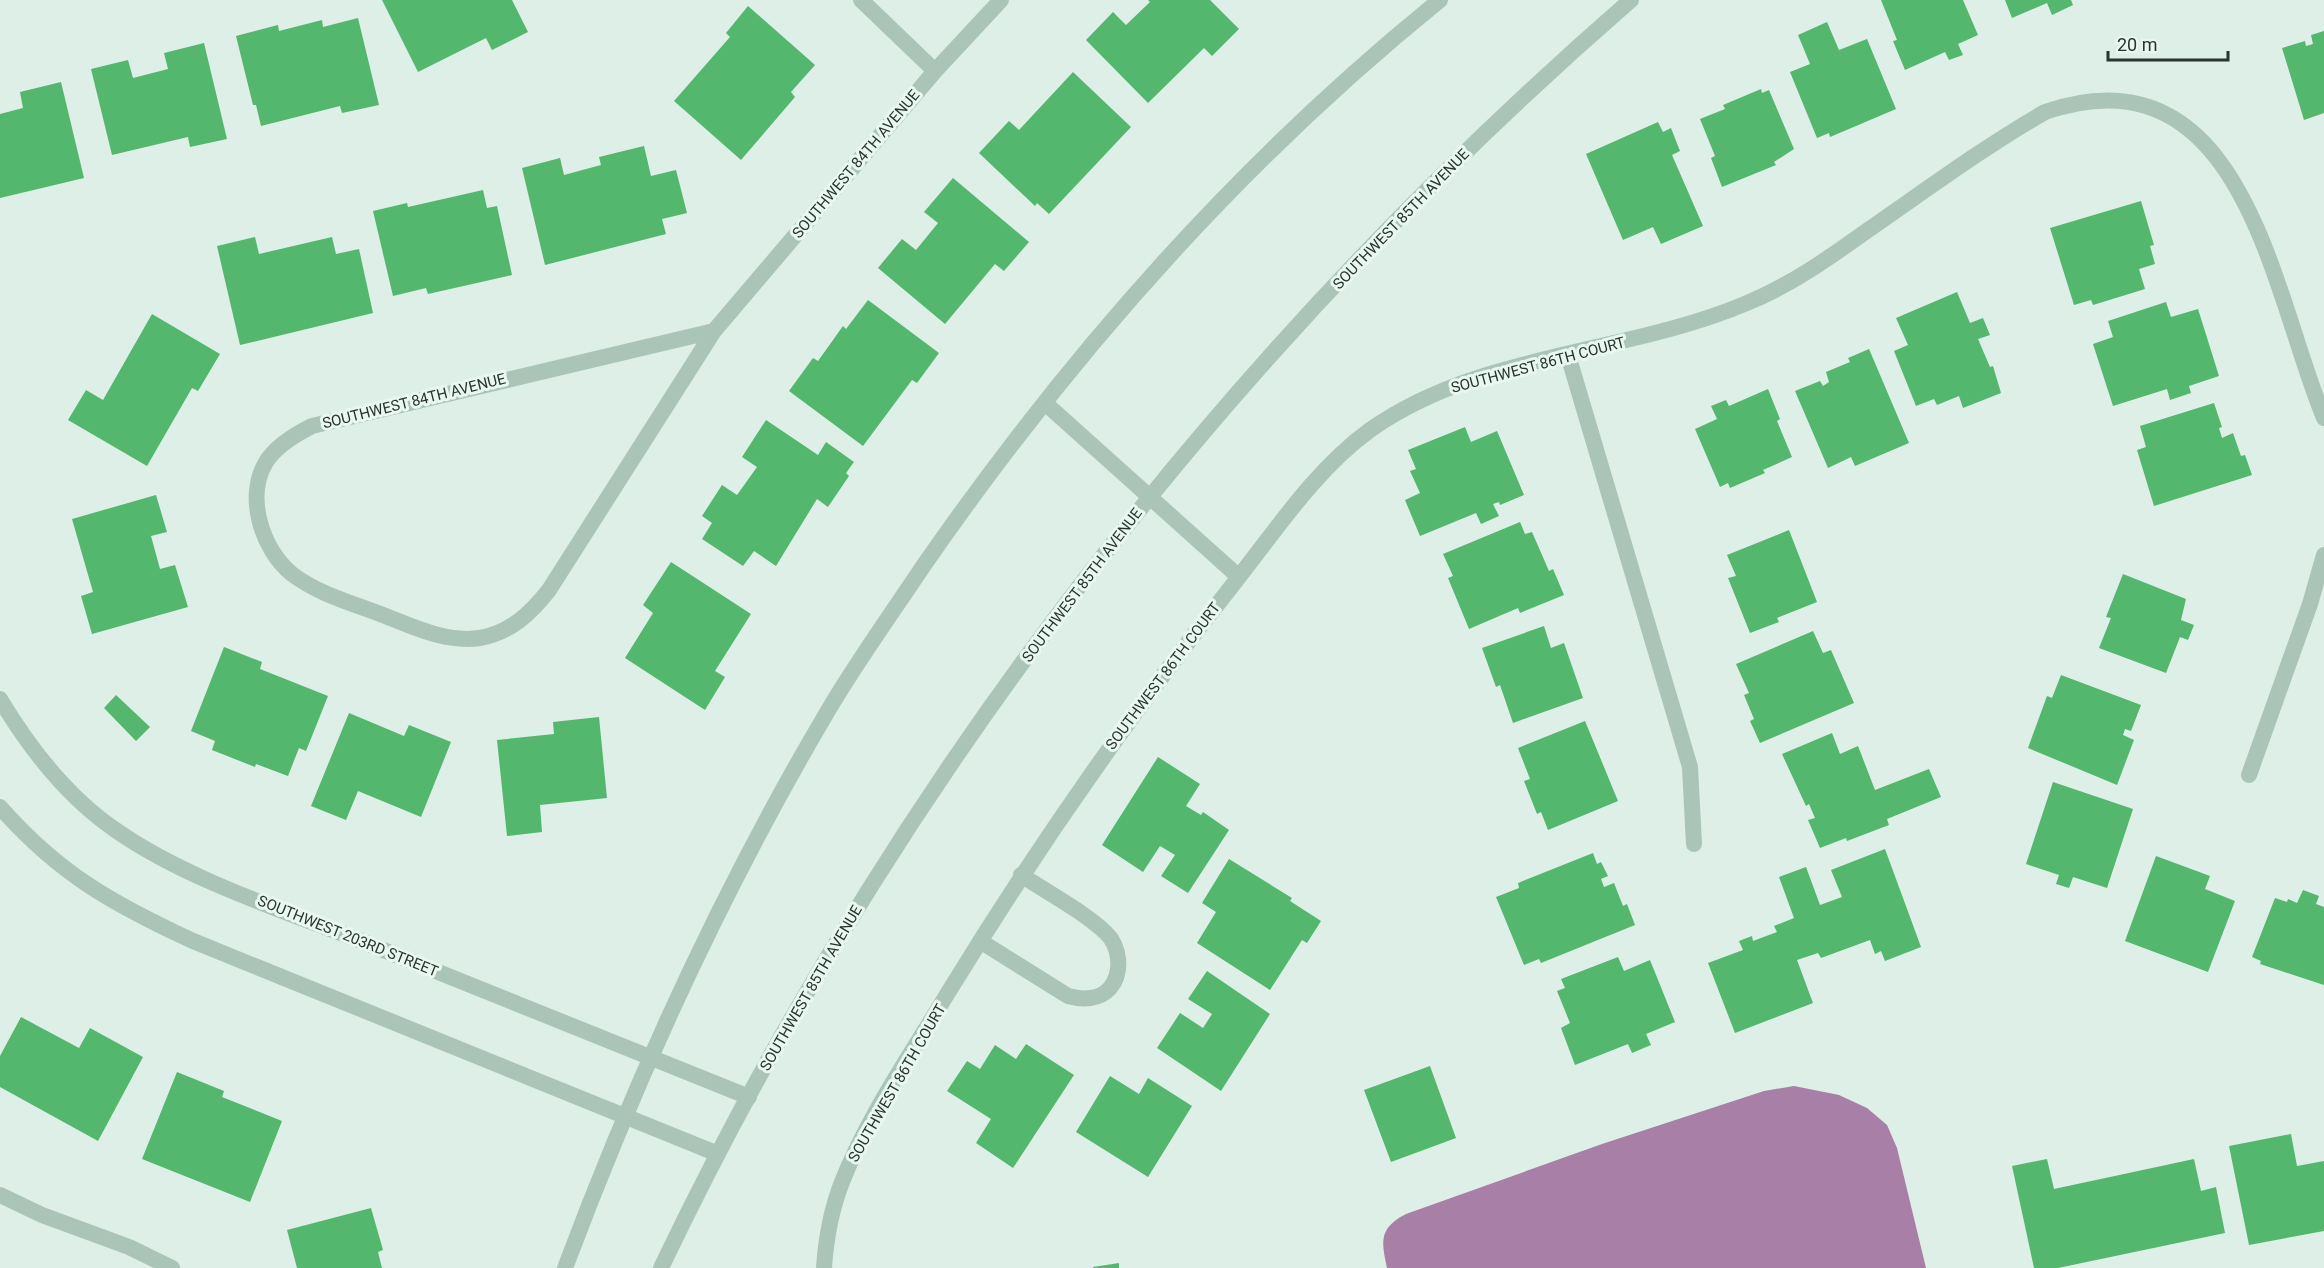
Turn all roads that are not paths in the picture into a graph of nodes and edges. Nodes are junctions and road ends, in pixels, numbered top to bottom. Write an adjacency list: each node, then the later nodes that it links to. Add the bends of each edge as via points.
1 (861, 0): 5 (street)
2 (1001, 0): 5 (street, SOUTHWEST 84TH AVENUE)
3 (1440, 0): 8 (street, via 1317,109 1238,186 1113,321)
4 (1631, 0): 10 (street, SOUTHWEST 85TH AVENUE, via 1527,93 1406,212 1254,374)
5 (935, 70): 6 (street, SOUTHWEST 84TH AVENUE)
6 (714, 331): 6 (street, SOUTHWEST 84TH AVENUE, via 312,426 291,437 266,462 257,495 262,531 276,559 310,587 421,630 448,638 481,638 517,624 549,590)
7 (1568, 355): 9 (street, SOUTHWEST 86TH COURT, via 1677,328 1768,294 1819,265 2045,112 2077,103 2117,102 2141,104 2172,118 2211,151 2230,175 2261,234); 12 (street, SOUTHWEST 86TH COURT, via 1454,386 1371,430 1348,447 1318,479); 16 (street, via 1690,767)
8 (1045, 403): 10 (street); 19 (street, via 964,508 829,708 751,849)
9 (2324, 418)
10 (1149, 499): 12 (street); 20 (street, SOUTHWEST 85TH AVENUE, via 1061,610 909,826 825,959)
11 (2324, 555): 14 (street)
12 (1239, 577): 17 (street, SOUTHWEST 86TH COURT, via 1150,690)
13 (0, 699): 19 (street, SOUTHWEST 203RD STREET, via 47,766 88,809 174,864)
14 (2249, 775)
15 (0, 807): 21 (street, via 71,876 145,919)
16 (1694, 844)
17 (1022, 875): 18 (street, SOUTHWEST 86TH COURT); 18 (street, via 1107,933 1116,949 1115,982 1096,997 1068,996)
18 (980, 941): 27 (street, SOUTHWEST 86TH COURT, via 897,1077 843,1178 826,1239)
19 (652, 1059): 20 (street, SOUTHWEST 203RD STREET); 21 (street)
20 (749, 1097): 22 (street, SOUTHWEST 85TH AVENUE)
21 (626, 1117): 22 (street); 25 (street)
22 (718, 1154): 26 (street, SOUTHWEST 85TH AVENUE)
23 (0, 1195): 24 (street)
24 (172, 1268)
25 (565, 1268)
26 (661, 1268)
27 (824, 1268)

